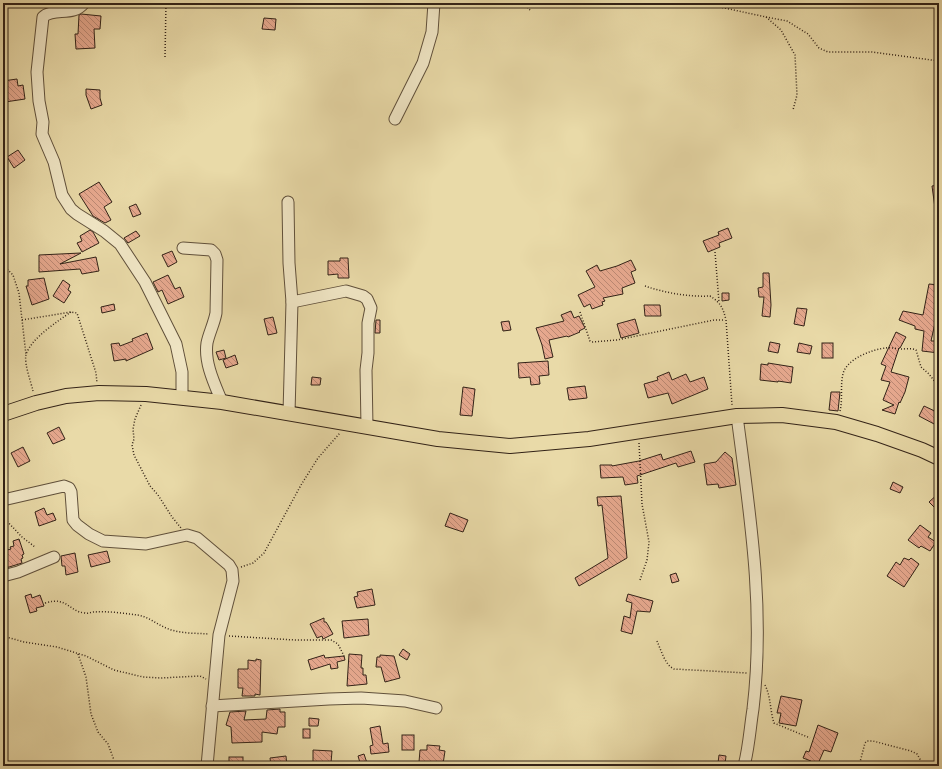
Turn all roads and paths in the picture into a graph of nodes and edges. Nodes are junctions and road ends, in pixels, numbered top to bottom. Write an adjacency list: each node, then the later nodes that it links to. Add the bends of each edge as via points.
1 (84, 3): 27 (street, via 73,11 43,17 38,62 42,134 54,162 64,200 77,214 120,244 145,282 176,344 182,372)
2 (166, 3): 8 (path)
3 (434, 3): 11 (street, via 432,32 423,63)
4 (523, 3): 6 (path)
5 (711, 3): 7 (path)
6 (530, 10)
7 (766, 17): 9 (path, via 792,24 808,34 819,48 828,52 872,52); 10 (path, via 781,30 795,55 797,94)
8 (165, 57)
9 (939, 61)
10 (793, 110)
11 (395, 119)
12 (288, 202): 17 (street)
13 (183, 248): 28 (street, via 211,250 217,258 216,313 206,350 211,375)
14 (715, 252): 18 (path)
15 (3, 265): 21 (path, via 15,279)
16 (645, 286): 18 (path, via 685,295 710,296)
17 (292, 302): 30 (street); 35 (street, via 346,291 367,299 370,308 366,370)
18 (719, 302): 22 (path)
19 (72, 312): 21 (path); 23 (path, via 38,338); 25 (path, via 78,315 96,373)
20 (580, 312): 22 (path, via 592,342 617,340 714,320)
21 (22, 320): 23 (path)
22 (726, 320): 32 (path, via 729,376)
23 (26, 355): 29 (path)
24 (935, 382): 33 (path, via 930,374 921,368 919,356 914,349 887,347 867,353 853,360 845,368 842,404)
25 (99, 392): 26 (main road); 29 (main road)
26 (146, 394): 27 (main road); 40 (path, via 135,419 132,449 150,486)
27 (182, 398): 28 (main road)
28 (222, 402): 30 (main road)
29 (36, 403): 31 (main road)
30 (289, 413): 34 (main road)
31 (3, 414)
32 (735, 416): 33 (main road, via 782,415); 36 (main road); 52 (street, via 756,575)
33 (836, 422): 37 (main road, via 877,434)
34 (348, 424): 35 (main road); 43 (path, via 318,458 264,553 253,563)
35 (367, 427): 36 (main road, via 510,446 588,439)
36 (638, 431): 45 (path, via 642,504 649,542 647,560)
37 (939, 458)
38 (3, 500): 40 (street, via 64,486 71,492 73,520 89,534 103,541 146,544)
39 (3, 517): 41 (path)
40 (187, 535): 43 (street, via 197,538)
41 (35, 547)
42 (54, 557): 44 (street)
43 (232, 570): 47 (street, via 233,581)
44 (3, 576)
45 (640, 580)
46 (45, 603): 47 (path, via 53,600 66,603 85,613 137,615 165,628 186,633)
47 (219, 635): 51 (path, via 331,640 338,644); 53 (street)
48 (3, 636): 50 (path, via 57,647)
49 (657, 641): 52 (path, via 667,662 674,669)
50 (77, 654): 53 (path, via 114,670 143,677 200,676); 57 (path, via 86,677 91,714)
51 (345, 658)
52 (757, 672): 56 (path, via 768,692 774,723); 59 (street)
53 (214, 684): 54 (street)
54 (212, 706): 55 (street, via 361,698 405,701); 58 (street)
55 (436, 708)
56 (810, 738)
57 (114, 760)
58 (207, 766)
59 (744, 766)
60 (859, 766): 61 (path, via 867,741 918,754)
61 (924, 766)

